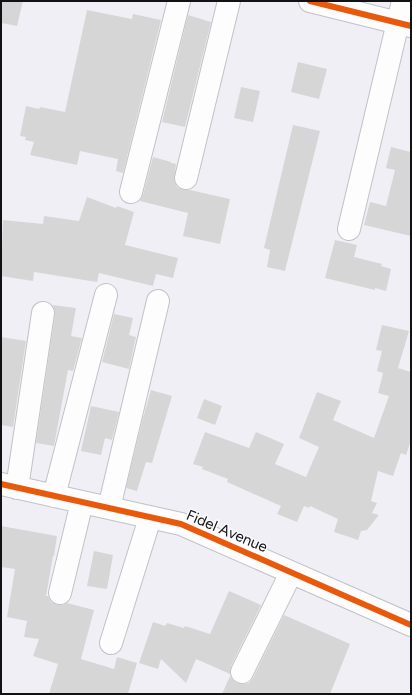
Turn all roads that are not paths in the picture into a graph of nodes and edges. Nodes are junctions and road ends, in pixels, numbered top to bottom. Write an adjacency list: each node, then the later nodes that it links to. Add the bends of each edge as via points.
1 (179, 1): 8 (street)
2 (229, 1): 7 (street)
3 (310, 1): 5 (street)
4 (403, 1): 6 (street)
5 (346, 5): 6 (street)
6 (404, 24): 9 (street)
7 (186, 178)
8 (131, 192)
9 (348, 229)
10 (106, 296): 14 (street)
11 (158, 301): 16 (street)
12 (43, 313): 13 (street)
13 (9, 486): 14 (street, Fidel Avenue)
14 (54, 496): 15 (street, Fidel Avenue)
15 (82, 502): 16 (street, Fidel Avenue); 19 (street)
16 (109, 508): 17 (street, Fidel Avenue)
17 (150, 518): 18 (street, Fidel Avenue, via 181,524); 21 (street)
18 (291, 573): 20 (street, Fidel Avenue); 22 (street)
19 (60, 593)
20 (411, 625)
21 (111, 642)
22 (242, 672)

